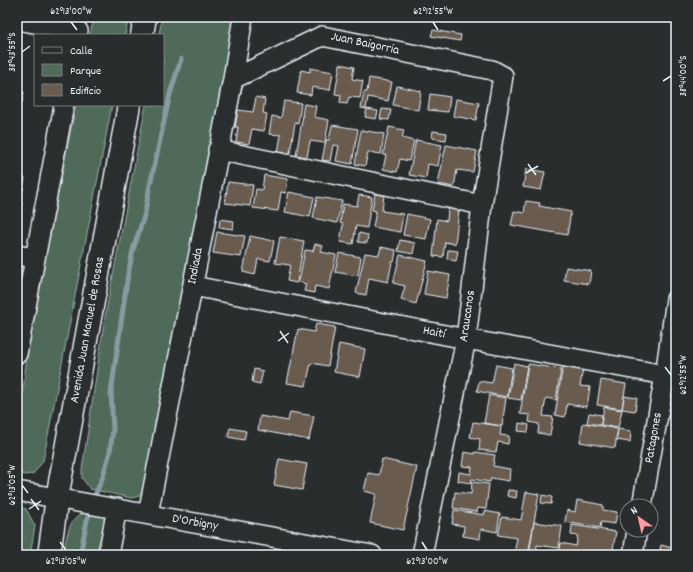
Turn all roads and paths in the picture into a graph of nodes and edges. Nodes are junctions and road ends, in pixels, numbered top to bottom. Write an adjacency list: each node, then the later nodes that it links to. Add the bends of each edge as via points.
1 (145, 17): 5 (main road)
2 (243, 17): 7 (street, Indiada)
3 (17, 20): 4 (street)
4 (79, 28)
5 (142, 34)
6 (503, 76): 7 (street, Juan Baigorria, via 492,70 322,36); 11 (street, Araucanos)
7 (233, 79): 10 (street, Indiada)
8 (64, 106): 12 (street)
9 (129, 106): 19 (main road, Avenida Juan Manuel de Rosas)
10 (218, 150): 11 (street); 13 (street, Indiada)
11 (482, 206): 15 (street, Araucanos)
12 (26, 256): 16 (street)
13 (193, 286): 15 (street, Haití); 22 (street, Indiada)
14 (676, 299): 17 (street, Patagones)
15 (466, 339): 17 (street, Haití); 27 (street, Araucanos)
16 (17, 354)
17 (670, 376): 20 (street, Patagones)
18 (17, 491): 19 (street, D'Orbigny)
19 (57, 498): 21 (street, D'Orbigny); 24 (main road, Avenida Juan Manuel de Rosas)
20 (644, 498)
21 (117, 508): 22 (street, D'Orbigny); 25 (street)
22 (148, 514): 26 (street, D'Orbigny)
23 (636, 538): 28 (street)
24 (49, 555)
25 (108, 555)
26 (372, 555)
27 (422, 555)
28 (633, 555)

